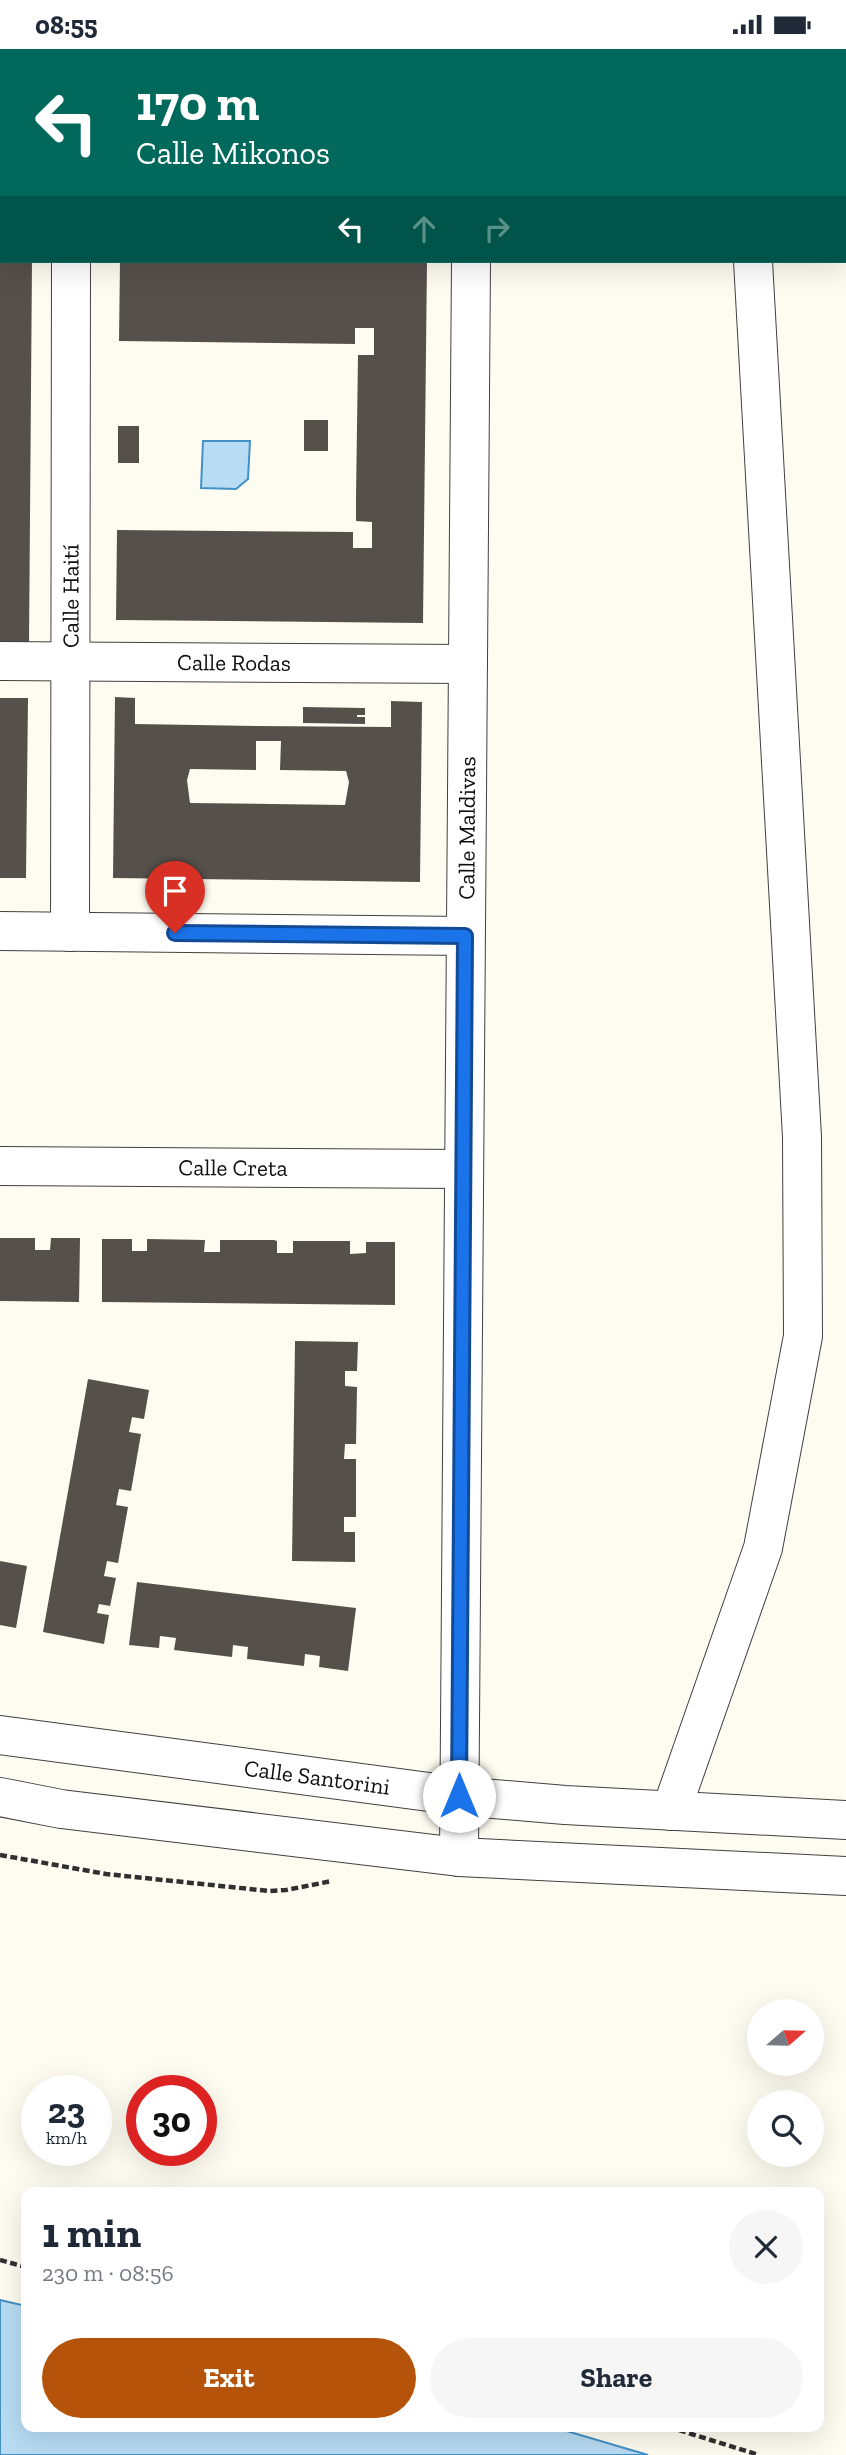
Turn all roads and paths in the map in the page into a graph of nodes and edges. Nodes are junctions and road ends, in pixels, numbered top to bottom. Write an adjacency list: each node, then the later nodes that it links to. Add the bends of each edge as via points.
1 (71, 263): 5 (street, Calle Haití)
2 (471, 263): 6 (street, Calle Maldivas)
3 (753, 263): 15 (street, via 802,1137 803,1336 763,1548)
4 (0, 661): 5 (street, Calle Rodas)
5 (70, 661): 6 (street, Calle Rodas); 8 (street, Calle Haití)
6 (468, 664): 9 (street, Calle Maldivas)
7 (0, 931): 8 (street)
8 (70, 932): 9 (street)
9 (465, 936): 11 (street, Calle Maldivas)
10 (0, 1166): 11 (street, Calle Creta)
11 (464, 1168): 13 (street, Calle Maldivas)
12 (0, 1735): 13 (street, Calle Santorini)
13 (459, 1796): 15 (street, Calle Santorini); 17 (street, Calle Maldivas)
14 (0, 1797): 17 (street, via 61,1809)
15 (671, 1811): 16 (street, Calle Santorini)
16 (846, 1820)
17 (458, 1857): 18 (street)
18 (846, 1877)
19 (0, 2260): 20 (path)
20 (21, 2266)
21 (685, 2432): 22 (path)
22 (759, 2455)

